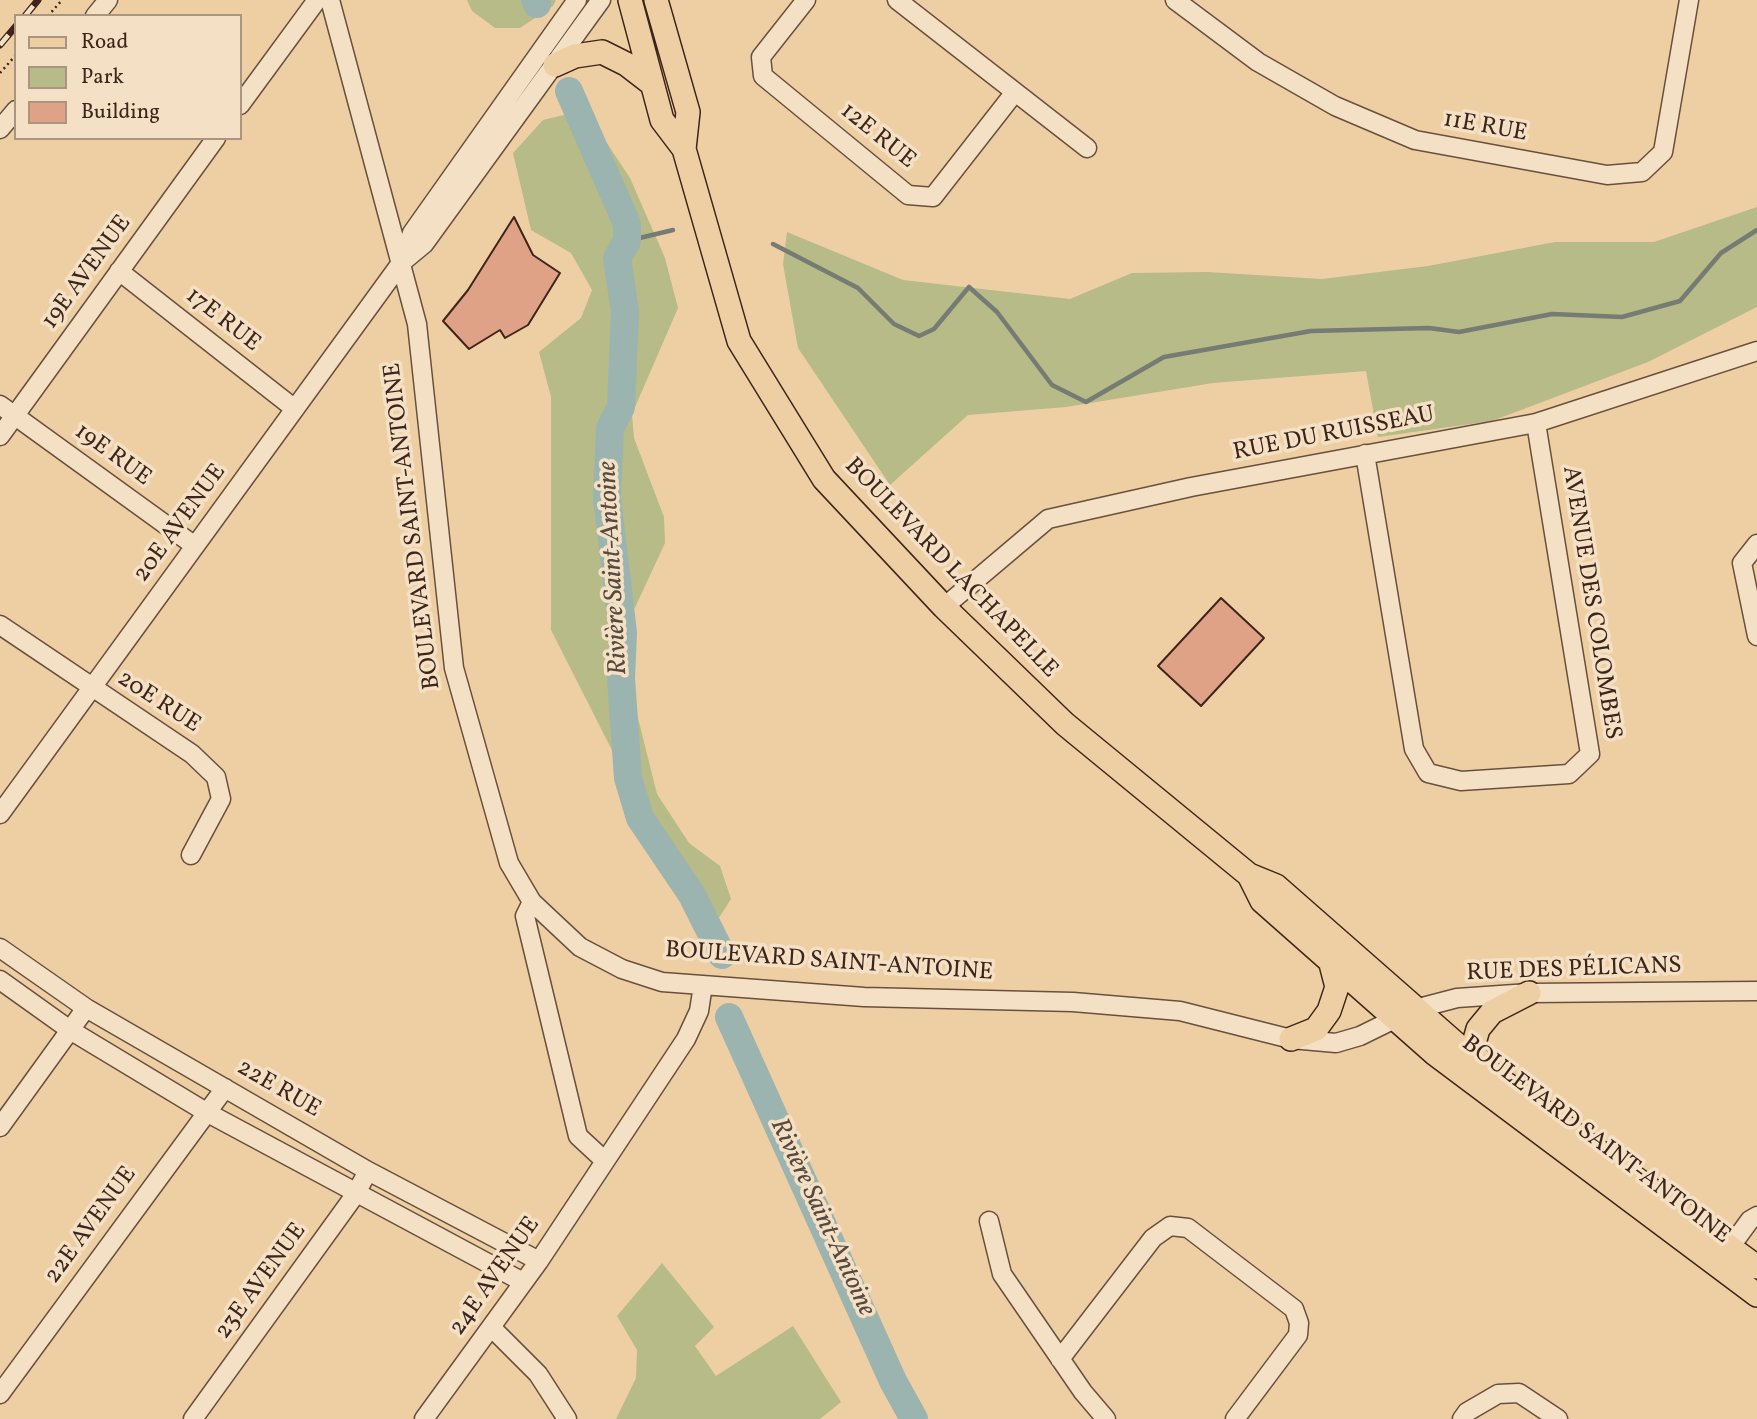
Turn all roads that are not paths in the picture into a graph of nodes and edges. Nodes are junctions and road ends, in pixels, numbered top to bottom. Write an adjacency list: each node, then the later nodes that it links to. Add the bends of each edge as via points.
1 (108, 0): 12 (street)
2 (317, 0): 16 (street)
3 (330, 0): 22 (street, BOULEVARD SAINT-ANTOINE)
4 (577, 0): 22 (street, 20E AVENUE, via 412,233)
5 (601, 0): 13 (street, 20E AVENUE)
6 (630, 0): 14 (main road, BOULEVARD LACHAPELLE)
7 (656, 0): 21 (main road, BOULEVARD LACHAPELLE, via 688,112)
8 (806, 0): 15 (street, 12E RUE, via 761,57 762,76 908,195 933,197)
9 (898, 0): 15 (street)
10 (1175, 0): 11 (street, 11E RUE, via 1258,62 1335,106 1415,140 1607,175 1642,172 1663,152)
11 (1689, 0)
12 (97, 14)
13 (555, 65): 14 (main road, via 602,52); 22 (street, 20E AVENUE, via 424,244)
14 (652, 84): 21 (main road, BOULEVARD LACHAPELLE, via 662,120)
15 (1015, 92): 20 (street)
16 (242, 102)
17 (14, 112): 18 (street)
18 (0, 129)
19 (215, 140): 23 (street, 19E AVENUE)
20 (1087, 148)
21 (684, 149): 32 (main road, BOULEVARD LACHAPELLE, via 739,341 824,479)
22 (401, 263): 25 (street, 20E AVENUE); 39 (street, BOULEVARD SAINT-ANTOINE, via 417,324 454,668 509,863)
23 (119, 271): 25 (street, 17E RUE); 26 (street, 19E AVENUE)
24 (1757, 351): 27 (street, RUE DU RUISSEAU)
25 (295, 409): 31 (street, 20E AVENUE)
26 (7, 410): 28 (street, 19E AVENUE); 31 (street, 19E RUE)
27 (1536, 423): 29 (street, RUE DU RUISSEAU); 29 (street, AVENUE DES COLOMBES, via 1590,754 1569,774 1461,781 1428,773 1414,749)
28 (0, 436)
29 (1365, 454): 32 (street, RUE DU RUISSEAU, via 1048,519)
30 (1757, 544): 34 (street, via 1742,563)
31 (195, 546): 35 (street, 20E AVENUE)
32 (944, 607): 38 (main road, BOULEVARD LACHAPELLE, via 1065,724)
33 (0, 625): 35 (street, 20E RUE)
34 (1757, 636)
35 (91, 689): 36 (street, 20E AVENUE); 37 (street, 20E RUE, via 192,754 216,777 221,799)
36 (0, 814)
37 (191, 855)
38 (1249, 875): 41 (main road, BOULEVARD LACHAPELLE, via 1262,901); 47 (main road, BOULEVARD LACHAPELLE, via 1276,886)
39 (532, 902): 43 (street, BOULEVARD SAINT-ANTOINE, via 580,947 622,969 662,982); 55 (street, via 525,916 578,1136)
40 (0, 948): 46 (street, 22E RUE)
41 (1330, 960): 47 (main road, BOULEVARD LACHAPELLE); 49 (main road, via 1337,987 1329,1011 1316,1029)
42 (0, 981): 48 (street)
43 (703, 985): 49 (street, BOULEVARD SAINT-ANTOINE, via 864,997 1100,1004 1180,1012); 55 (street, 24E AVENUE, via 699,1011 686,1039)
44 (1757, 991): 45 (street, RUE DES PÉLICANS)
45 (1529, 993): 47 (street, RUE DES PÉLICANS, via 1457,998); 51 (main road, via 1492,1012 1478,1030 1473,1047)
46 (86, 1008): 48 (street); 52 (street, 22E RUE)
47 (1405, 1014): 49 (street, BOULEVARD SAINT-ANTOINE, via 1336,1043); 50 (main road, BOULEVARD LACHAPELLE); 51 (main road, BOULEVARD LACHAPELLE)
48 (71, 1030): 53 (street); 54 (street)
49 (1291, 1039)
50 (1434, 1053): 62 (main road, BOULEVARD SAINT-ANTOINE)
51 (1480, 1065): 60 (main road, BOULEVARD SAINT-ANTOINE)
52 (225, 1088): 53 (street, 22E AVENUE); 56 (street, 22E RUE)
53 (206, 1112): 57 (street); 68 (street, 22E AVENUE)
54 (0, 1127)
55 (606, 1161): 61 (street, 24E AVENUE)
56 (368, 1171): 57 (street, 23E AVENUE); 61 (street, 22E RUE)
57 (355, 1195): 64 (street); 69 (street, 23E AVENUE)
58 (1757, 1216): 60 (street)
59 (989, 1221): 67 (street, via 1002,1274)
60 (1731, 1246): 62 (street); 63 (main road, BOULEVARD SAINT-ANTOINE)
61 (539, 1261): 64 (street, 24E AVENUE)
62 (1718, 1266): 65 (main road, BOULEVARD SAINT-ANTOINE)
63 (1757, 1266)
64 (523, 1282): 66 (street, 24E AVENUE)
65 (1757, 1295)
66 (491, 1327): 70 (street, 24E AVENUE); 71 (street, via 538,1374)
67 (1060, 1359): 72 (street); 73 (street, via 1153,1238 1170,1226 1188,1228 1294,1309 1299,1323 1298,1335)
68 (0, 1394)
69 (193, 1419)
70 (424, 1419)
71 (567, 1419)
72 (1106, 1419)
73 (1235, 1419)
74 (1462, 1419): 75 (street, via 1498,1394 1520,1394)
75 (1558, 1419)

